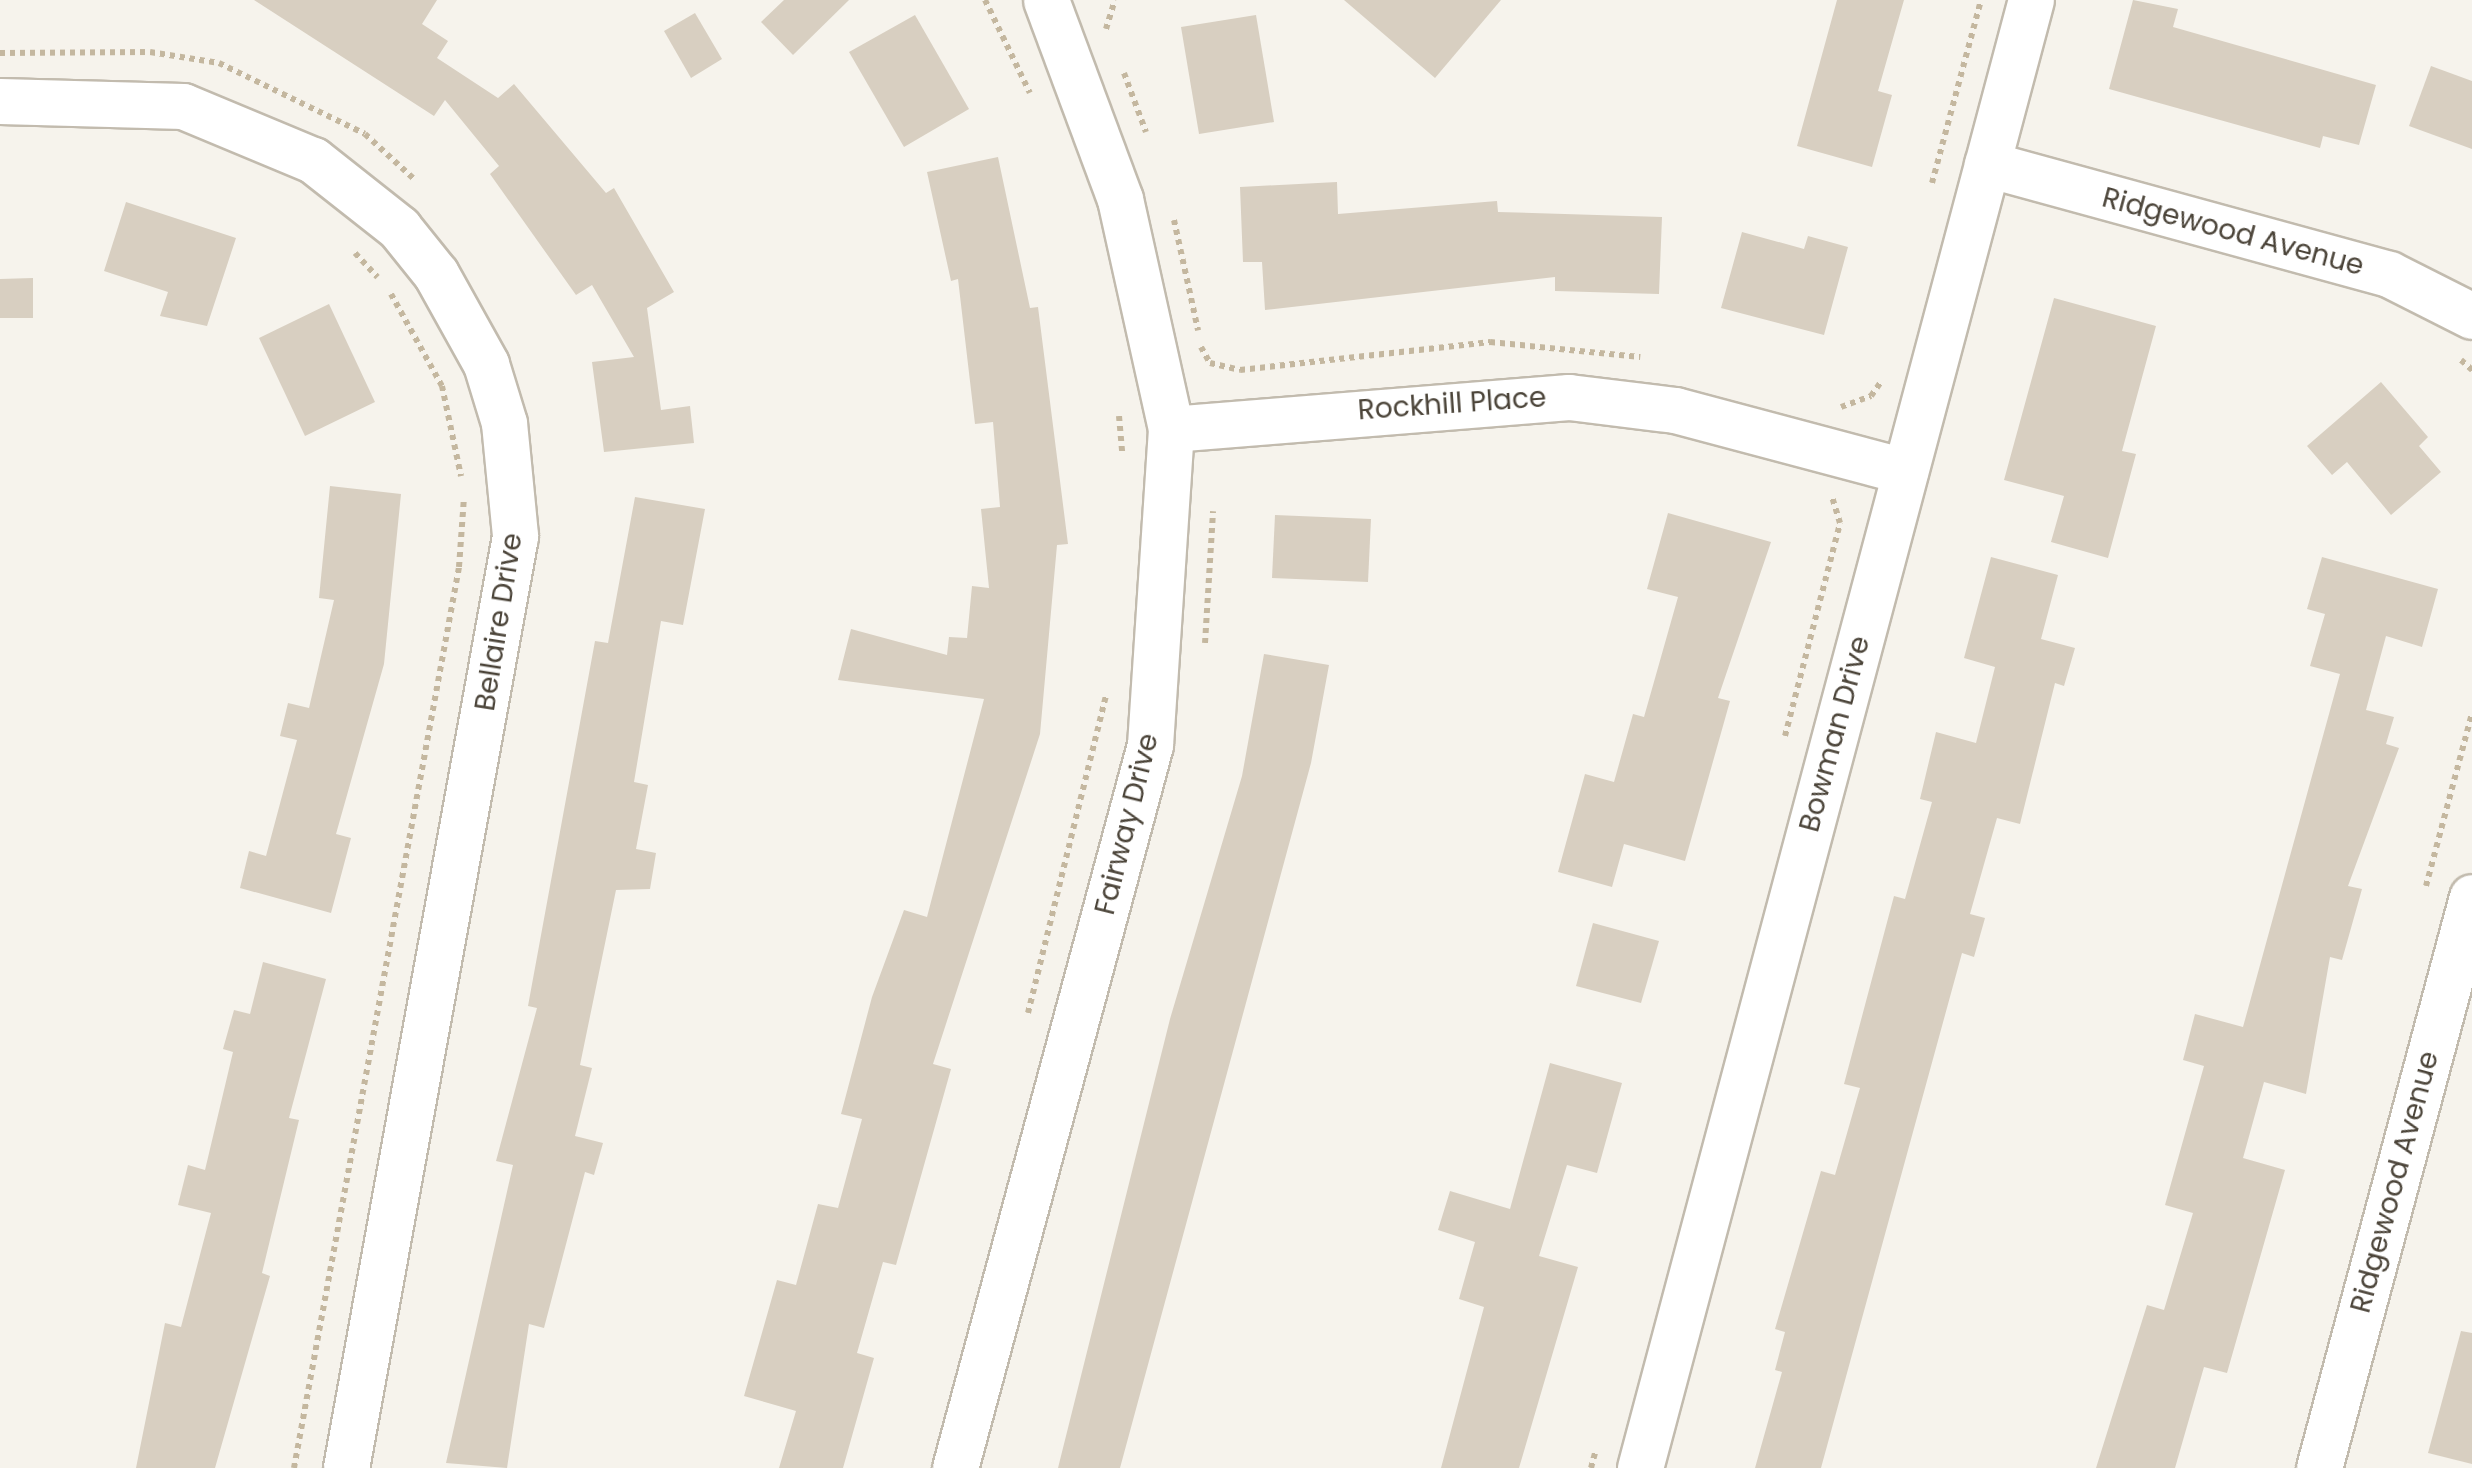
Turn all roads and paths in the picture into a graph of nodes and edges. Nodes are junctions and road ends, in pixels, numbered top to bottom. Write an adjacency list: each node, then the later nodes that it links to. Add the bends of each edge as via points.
1 (985, 0): 10 (path)
2 (1046, 0): 23 (street, Fairway Drive, via 1120,198)
3 (1115, 0): 6 (path, via 1105,11)
4 (1981, 0): 14 (path)
5 (2031, 0): 12 (street, Bowman Drive)
6 (1112, 45)
7 (0, 52): 13 (path, via 150,52 219,63 365,134)
8 (1120, 62): 11 (path)
9 (0, 101): 34 (street, Bellaire Drive, via 183,106 313,160 399,228 436,274 486,364 504,423 515,536)
10 (1039, 114)
11 (1150, 144)
12 (1986, 164): 17 (street, Ridgewood Avenue, via 2390,274); 25 (street, Bowman Drive)
13 (419, 184)
14 (1930, 190)
15 (1172, 210): 18 (path, via 1202,351 1229,369 1490,342)
16 (346, 244): 33 (path, via 390,291 442,386 464,494 459,568)
17 (2460, 332): 20 (path)
18 (1649, 359)
19 (1886, 364): 21 (path, via 1860,404)
20 (2472, 370)
21 (1826, 403)
22 (1119, 404): 24 (path)
23 (1171, 429): 25 (street, Rockhill Place, via 1570,396 1675,410); 35 (street, Fairway Drive, via 1150,745)
24 (1122, 462)
25 (1906, 471): 36 (street, Bowman Drive)
26 (1818, 488): 28 (path)
27 (1213, 498): 29 (path)
28 (1836, 503)
29 (1204, 649)
30 (1110, 676): 32 (path)
31 (2472, 897): 37 (street, Ridgewood Avenue)
32 (1026, 1020)
33 (294, 1468)
34 (346, 1468)
35 (956, 1468)
36 (1640, 1468)
37 (2319, 1468)

